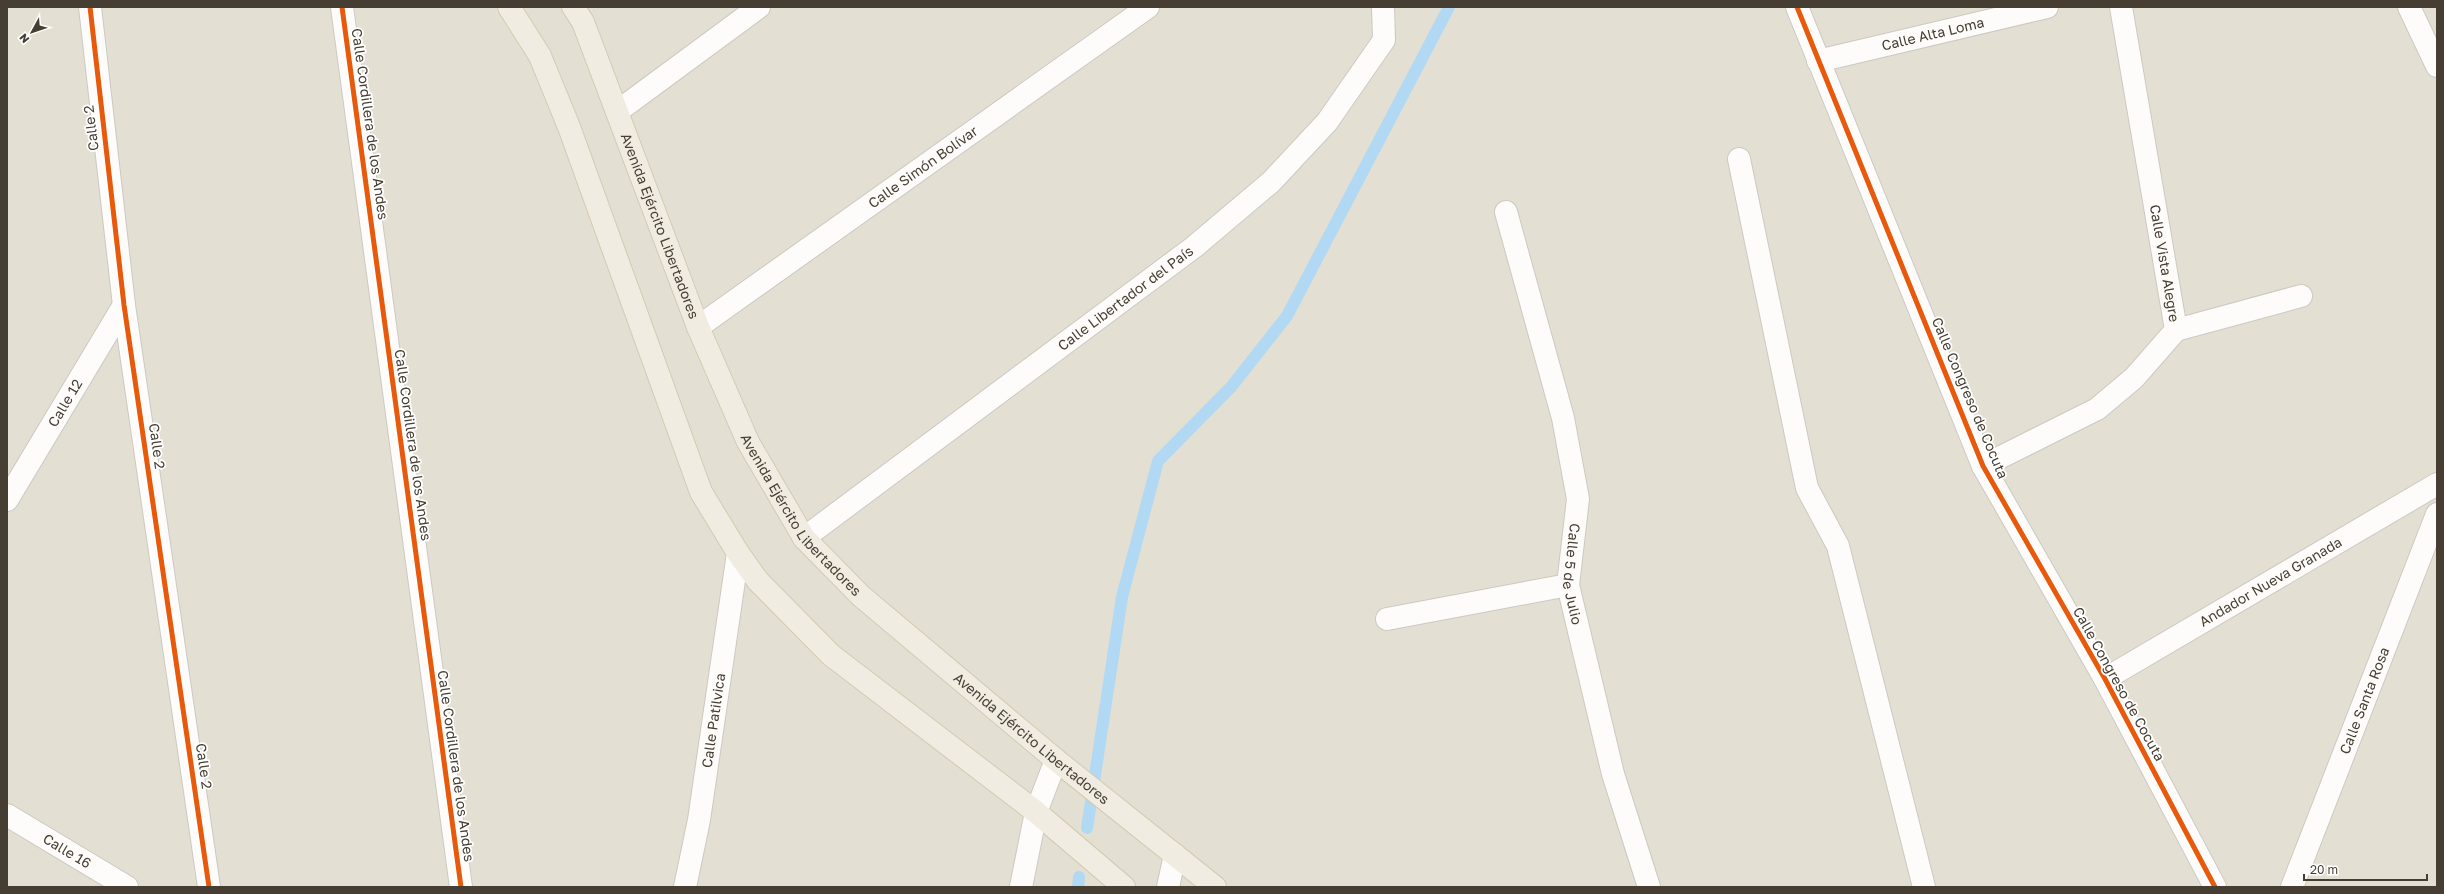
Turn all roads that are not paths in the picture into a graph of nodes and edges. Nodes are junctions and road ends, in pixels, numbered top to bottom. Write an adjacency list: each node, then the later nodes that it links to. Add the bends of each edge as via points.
1 (90, 7): 18 (street, Calle 2)
2 (342, 7): 36 (street, Calle Cordillera de los Andes)
3 (509, 7): 26 (main road, via 540,56 569,127 701,492)
4 (573, 7): 14 (main road, Avenida Ejército Libertadores, via 583,22)
5 (759, 7): 14 (street)
6 (1148, 7): 19 (street, Calle Simón Bolívar)
7 (1383, 7): 25 (street, Calle Libertador del País, via 1384,40 1326,122 1271,182 1194,247)
8 (1797, 7): 12 (street, Calle Congreso de Cocuta)
9 (2047, 7): 12 (street, Calle Alta Loma)
10 (2121, 7): 20 (street, Calle Vista Alegre)
11 (2409, 7): 13 (street)
12 (1818, 61): 21 (street, Calle Congreso de Cocuta)
13 (2437, 66)
14 (618, 111): 19 (main road, Avenida Ejército Libertadores)
15 (1739, 158): 43 (street, via 1807,488 1838,546)
16 (1506, 212): 27 (street, Calle 5 de Julio, via 1563,418 1578,499)
17 (2301, 296): 20 (street)
18 (124, 305): 23 (street, Calle 12); 35 (street, Calle 2)
19 (698, 327): 25 (main road, Avenida Ejército Libertadores, via 748,442)
20 (2176, 330): 21 (street, Calle Vista Alegre, via 2134,378 2097,409)
21 (1983, 466): 29 (street, Calle Congreso de Cocuta)
22 (2437, 484): 29 (street, Andador Nueva Granada)
23 (7, 500)
24 (2437, 514): 45 (street, Calle Santa Rosa)
25 (804, 538): 30 (main road, Avenida Ejército Libertadores, via 861,596)
26 (738, 553): 31 (main road, via 758,581 831,655); 37 (street, Calle Patilvica, via 699,820)
27 (1568, 585): 28 (street); 42 (street, Calle 5 de Julio, via 1613,774)
28 (1387, 619)
29 (2105, 679): 44 (street, Calle Congreso de Cocuta)
30 (1056, 760): 31 (street); 33 (main road, Avenida Ejército Libertadores)
31 (1036, 812): 38 (street); 39 (main road)
32 (7, 815): 34 (street, Calle 16)
33 (1175, 855): 40 (street); 41 (main road, Avenida Ejército Libertadores)
34 (127, 887)
35 (209, 887)
36 (460, 887)
37 (685, 887)
38 (1021, 887)
39 (1124, 887)
40 (1168, 887)
41 (1215, 887)
42 (1649, 887)
43 (1924, 887)
44 (2215, 887)
45 (2292, 887)

